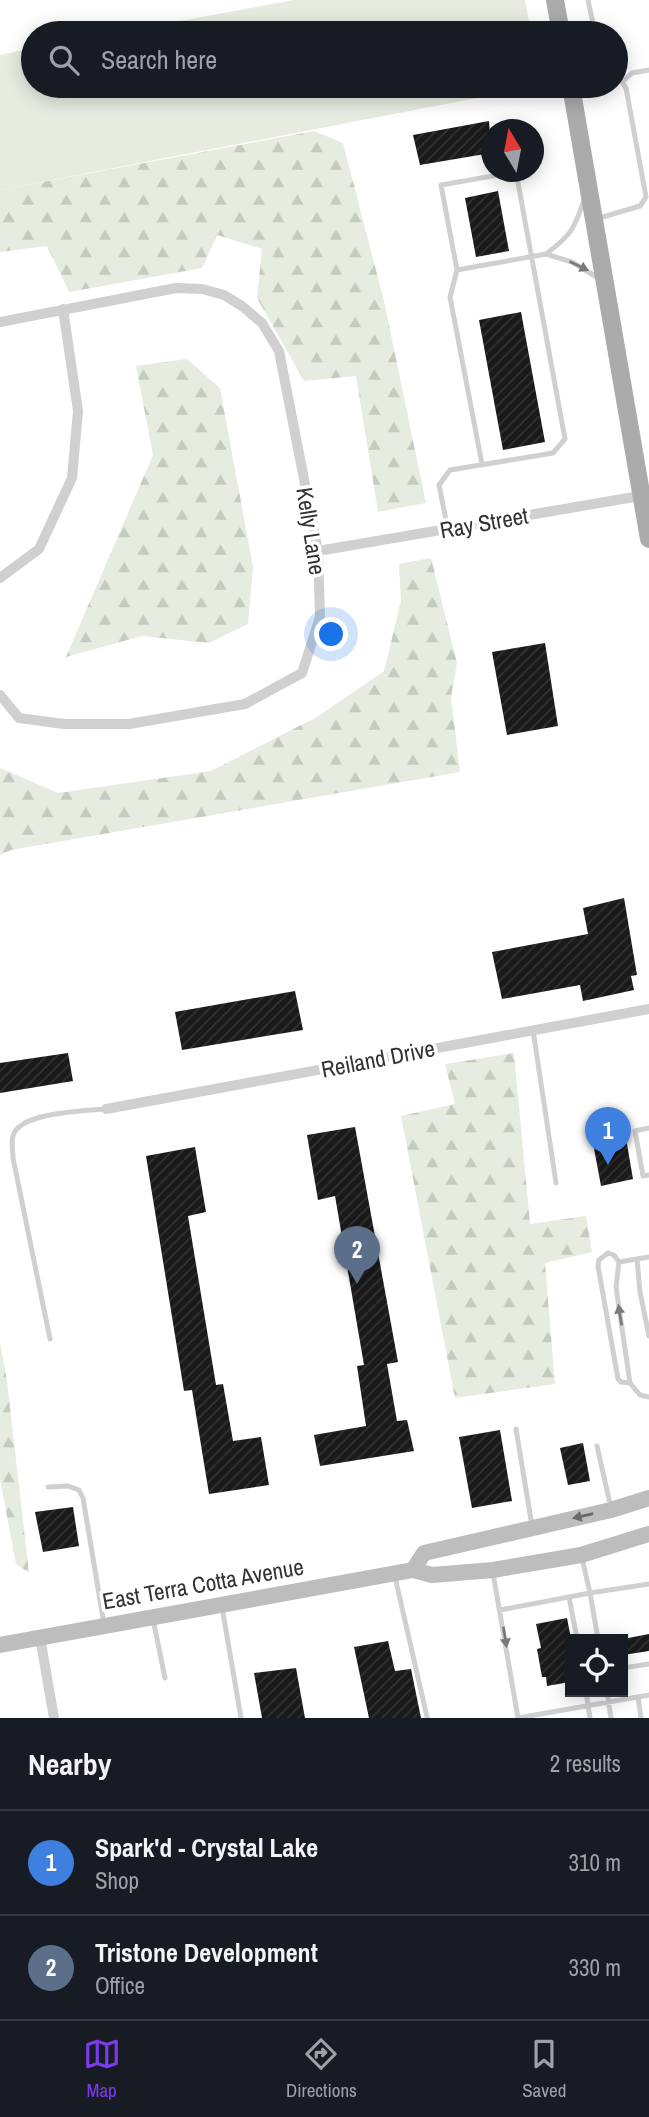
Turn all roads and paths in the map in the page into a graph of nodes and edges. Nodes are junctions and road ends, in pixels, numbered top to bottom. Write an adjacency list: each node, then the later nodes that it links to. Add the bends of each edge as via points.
1 (555, 0): 3 (main road)
2 (589, 0): 4 (lane)
3 (559, 21)
4 (592, 21)
5 (649, 70): 6 (lane)
6 (628, 75)
7 (577, 98): 9 (main road)
8 (628, 98): 10 (lane)
9 (589, 187): 11 (main road); 12 (lane, via 576,225)
10 (646, 202): 11 (lane)
11 (595, 219): 15 (main road)
12 (546, 254): 13 (lane); 15 (lane, one-way to 15, via 572,262)
13 (532, 257): 14 (lane); 14 (lane, via 516,172 479,178 441,185); 18 (lane, via 565,439 552,453)
14 (457, 270): 18 (lane, via 450,297)
15 (606, 284): 19 (main road)
16 (64, 309): 17 (street, Kelly Lane); 22 (street, Kelly Lane, via 176,288 202,289 224,295 262,323 279,351); 23 (street, via 78,411 72,478 39,549)
17 (0, 322)
18 (482, 464): 20 (lane, via 450,470 439,485)
19 (645, 496): 20 (street, Ray Street); 21 (main road)
20 (448, 530): 22 (street, Ray Street)
21 (649, 539)
22 (318, 551): 24 (street, Kelly Lane, via 320,617 302,673 245,704 129,724 64,724 19,719)
23 (0, 578)
24 (0, 695)
25 (649, 1009): 26 (street, Reiland Drive)
26 (533, 1030): 27 (street, Reiland Drive); 30 (lane)
27 (106, 1109): 37 (lane, via 36,1117 13,1135 13,1158)
28 (649, 1128): 29 (lane, via 635,1131 643,1176)
29 (649, 1175)
30 (556, 1183)
31 (649, 1257): 32 (lane)
32 (637, 1259): 33 (lane); 35 (lane)
33 (619, 1262): 38 (lane, one-way to 33, via 616,1287); 38 (lane, via 608,1253 598,1260 598,1266 618,1379)
34 (649, 1291): 35 (lane)
35 (640, 1292): 36 (lane)
36 (649, 1336)
37 (50, 1339)
38 (630, 1383): 39 (lane, via 640,1395)
39 (649, 1397)
40 (516, 1429): 45 (lane)
41 (597, 1446): 44 (lane)
42 (48, 1487): 57 (lane, via 68,1486 79,1490 83,1499)
43 (649, 1498): 44 (main road, East Terra Cotta Avenue)
44 (611, 1510): 45 (main road, East Terra Cotta Avenue, one-way to 45)
45 (533, 1527): 48 (main road, East Terra Cotta Avenue, via 424,1553)
46 (649, 1534): 47 (main road, East Terra Cotta Avenue)
47 (581, 1555): 49 (main road, East Terra Cotta Avenue); 52 (lane)
48 (413, 1570): 49 (main road, East Terra Cotta Avenue, via 432,1575); 50 (main road, East Terra Cotta Avenue)
49 (493, 1570): 55 (lane)
50 (394, 1574): 54 (main road, East Terra Cotta Avenue); 71 (lane)
51 (649, 1584): 52 (lane)
52 (590, 1593): 53 (lane); 59 (lane)
53 (569, 1597): 55 (lane); 58 (lane)
54 (221, 1603): 56 (main road, East Terra Cotta Avenue); 73 (lane)
55 (500, 1610): 74 (lane, one-way to 74)
56 (152, 1616): 57 (main road, East Terra Cotta Avenue); 64 (lane)
57 (104, 1625): 60 (main road, East Terra Cotta Avenue)
58 (575, 1634)
59 (597, 1634)
60 (40, 1637): 61 (main road, East Terra Cotta Avenue); 72 (street)
61 (0, 1645)
62 (649, 1664): 63 (lane)
63 (628, 1667)
64 (164, 1678)
65 (649, 1695): 68 (lane)
66 (587, 1697): 70 (lane)
67 (608, 1697): 69 (lane)
68 (638, 1697): 69 (lane); 77 (lane)
69 (608, 1701): 70 (lane); 76 (lane)
70 (588, 1705): 74 (lane); 75 (lane)
71 (427, 1717)
72 (54, 1718)
73 (241, 1718)
74 (518, 1718)
75 (590, 1718)
76 (611, 1718)
77 (641, 1718)

